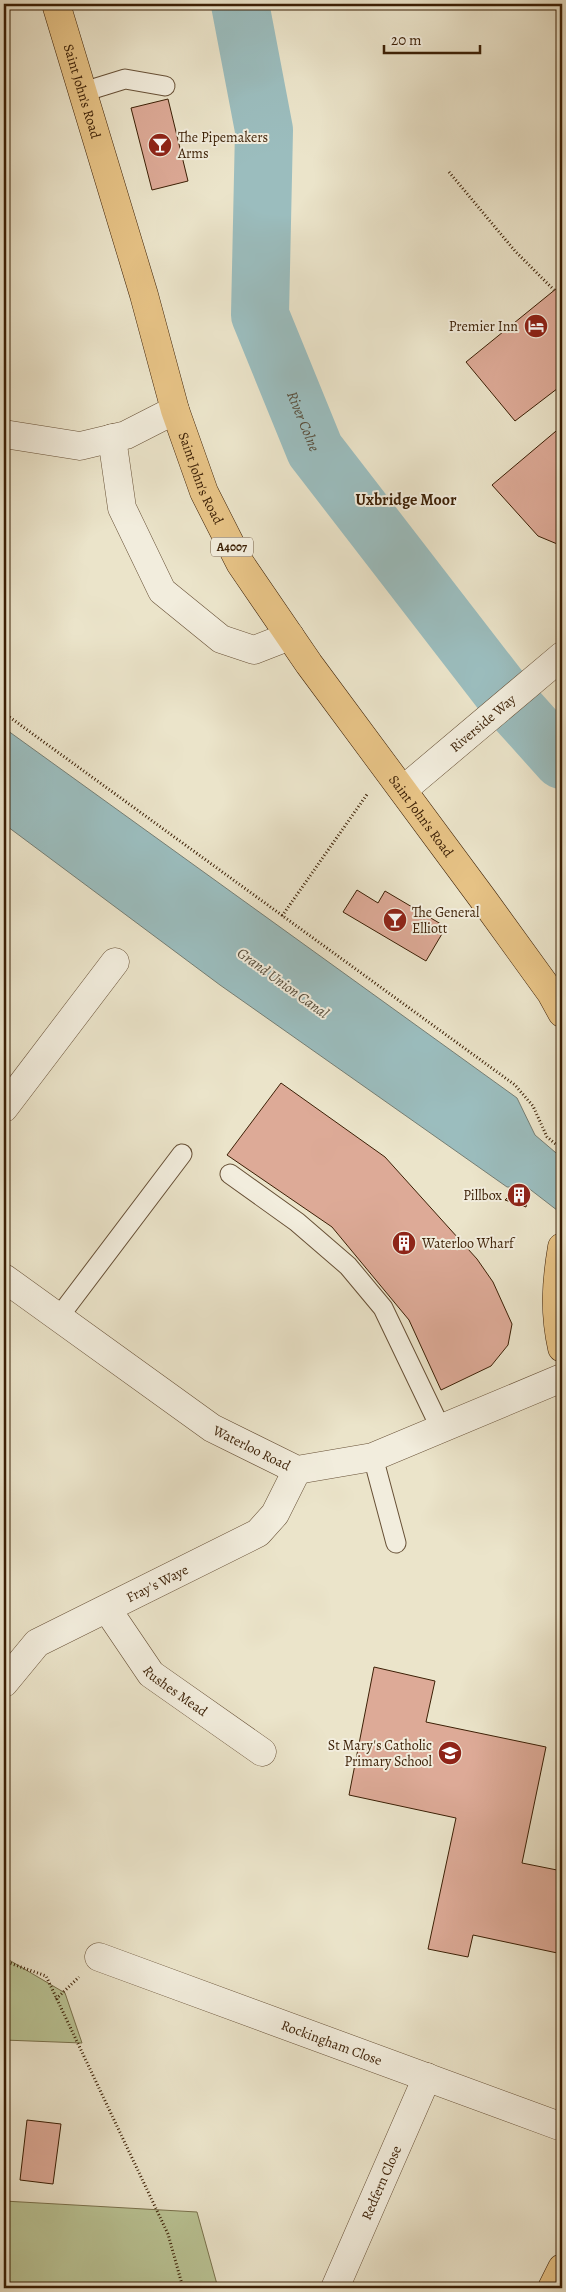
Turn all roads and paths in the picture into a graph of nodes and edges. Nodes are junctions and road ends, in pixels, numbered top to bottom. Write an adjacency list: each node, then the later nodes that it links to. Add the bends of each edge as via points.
1 (56, 4): 3 (main road, Saint John's Road / A4007)
2 (165, 86): 3 (lane, via 125,79)
3 (82, 92): 6 (main road, Saint John's Road / A4007, via 144,295)
4 (449, 172): 5 (path, via 515,251)
5 (554, 290)
6 (175, 410): 8 (street, via 126,435); 9 (main road, Saint John's Road / A4007, via 204,492 240,563)
7 (4, 434): 8 (street, via 80,446)
8 (112, 438): 9 (street, via 122,508 162,590 221,639 254,650)
9 (290, 636): 12 (main road, Saint John's Road / A4007)
10 (562, 656): 12 (street, Riverside Way, via 478,727)
11 (4, 713): 13 (path)
12 (397, 783): 13 (path, via 368,793); 15 (main road, Saint John's Road / A4007, via 545,985)
13 (282, 916): 17 (path, via 515,1085 533,1106 547,1137)
14 (115, 962): 16 (street)
15 (562, 1013)
16 (4, 1108)
17 (562, 1149)
18 (182, 1154): 22 (lane)
19 (230, 1174): 25 (lane, via 297,1222 348,1266 383,1308)
20 (562, 1247): 23 (main road, via 556,1318)
21 (4, 1278): 22 (street, Waterloo Road)
22 (58, 1318): 27 (street, Waterloo Road, via 212,1428)
23 (562, 1348)
24 (562, 1378): 25 (street, Waterloo Road)
25 (441, 1429): 26 (street, Waterloo Road)
26 (373, 1457): 27 (street, Waterloo Road); 28 (lane)
27 (297, 1470): 29 (street, Fray's Waye, via 275,1514 258,1533)
28 (396, 1543)
29 (107, 1610): 30 (street, Fray's Waye, via 37,1643); 31 (street, Rushes Mead, via 151,1674)
30 (7, 1670)
31 (262, 1752)
32 (99, 1958): 34 (street, Rockingham Close)
33 (4, 1961): 37 (path, via 46,1976 168,2234)
34 (427, 2077): 35 (street, Rockingham Close); 38 (street, Redfern Close)
35 (562, 2128)
36 (562, 2268): 39 (main road)
37 (182, 2288)
38 (335, 2288)
39 (552, 2288)

